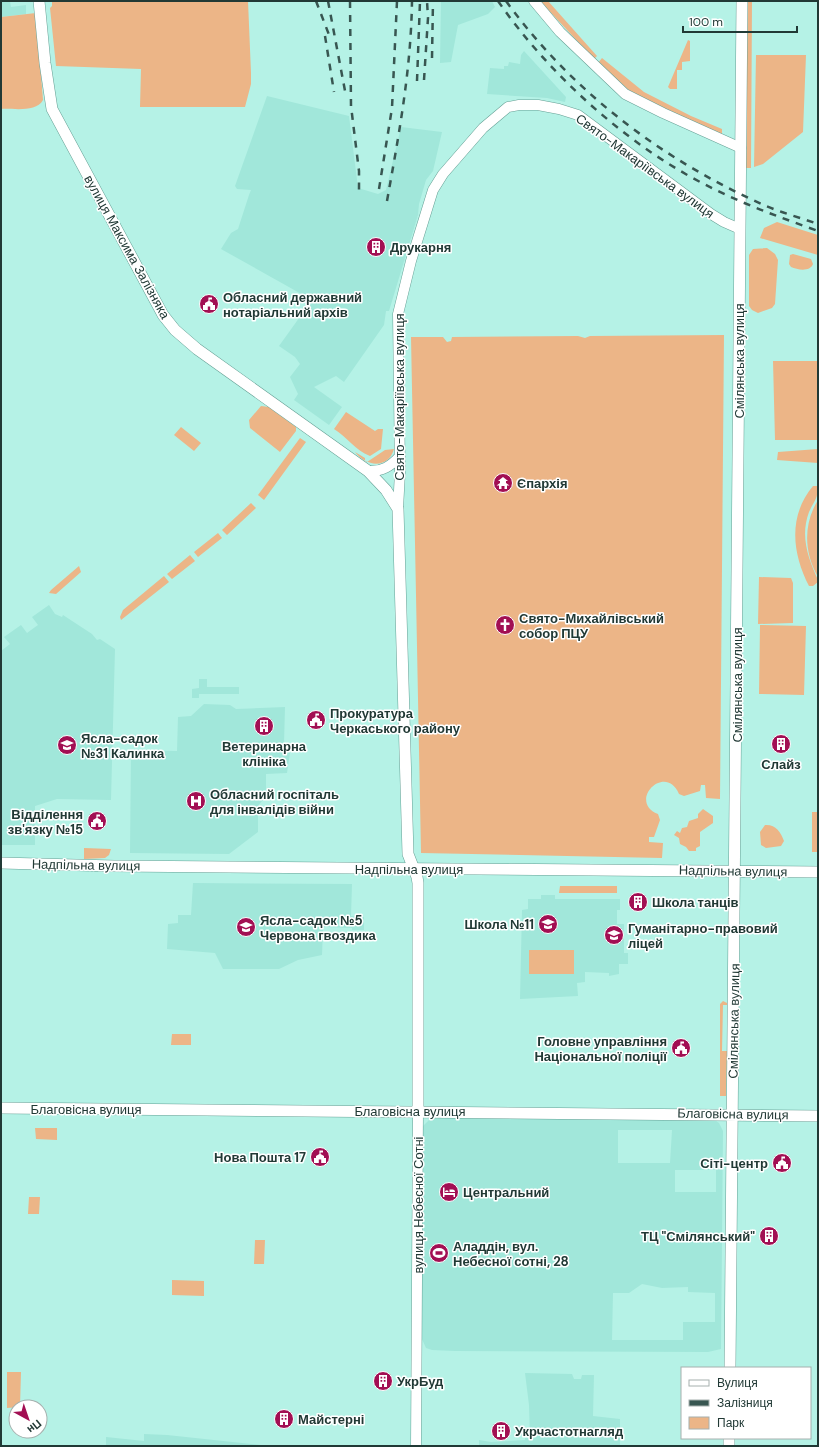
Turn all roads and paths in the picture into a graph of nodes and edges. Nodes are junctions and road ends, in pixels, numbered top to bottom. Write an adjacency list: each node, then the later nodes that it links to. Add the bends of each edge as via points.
1 (39, 1): 7 (main road, вулиця Максима Залізняка, via 48,89 54,114 162,315 196,349)
2 (534, 1): 4 (street, via 560,32 626,94)
3 (742, 1): 4 (main road, Смілянська вулиця)
4 (741, 148): 5 (main road, Смілянська вулиця)
5 (740, 228): 6 (street, Свято-Макаріївська вулиця, via 711,214 578,115 538,105 512,105 501,111 483,128 435,186 411,260 398,323); 11 (main road, Смілянська вулиця)
6 (400, 456): 7 (street, via 385,469); 8 (street, Свято-Макаріївська вулиця)
7 (368, 471): 8 (main road, вулиця Максима Залізняка, via 386,490)
8 (398, 509): 10 (main road, Свято-Макаріївська вулиця, via 408,854)
9 (1, 863): 10 (main road, Надпільна вулиця)
10 (414, 869): 11 (main road, Надпільна вулиця); 14 (main road, вулиця Небесної Сотні, via 418,883)
11 (735, 872): 12 (main road, Надпільна вулиця); 15 (main road, Смілянська вулиця)
12 (818, 872)
13 (1, 1108): 14 (main road, Благовісна вулиця)
14 (418, 1111): 15 (main road, Благовісна вулиця); 18 (street, вулиця Небесної Сотні)
15 (732, 1115): 16 (main road, Благовісна вулиця); 17 (main road, Смілянська вулиця)
16 (818, 1116)
17 (730, 1367)
18 (416, 1446)

